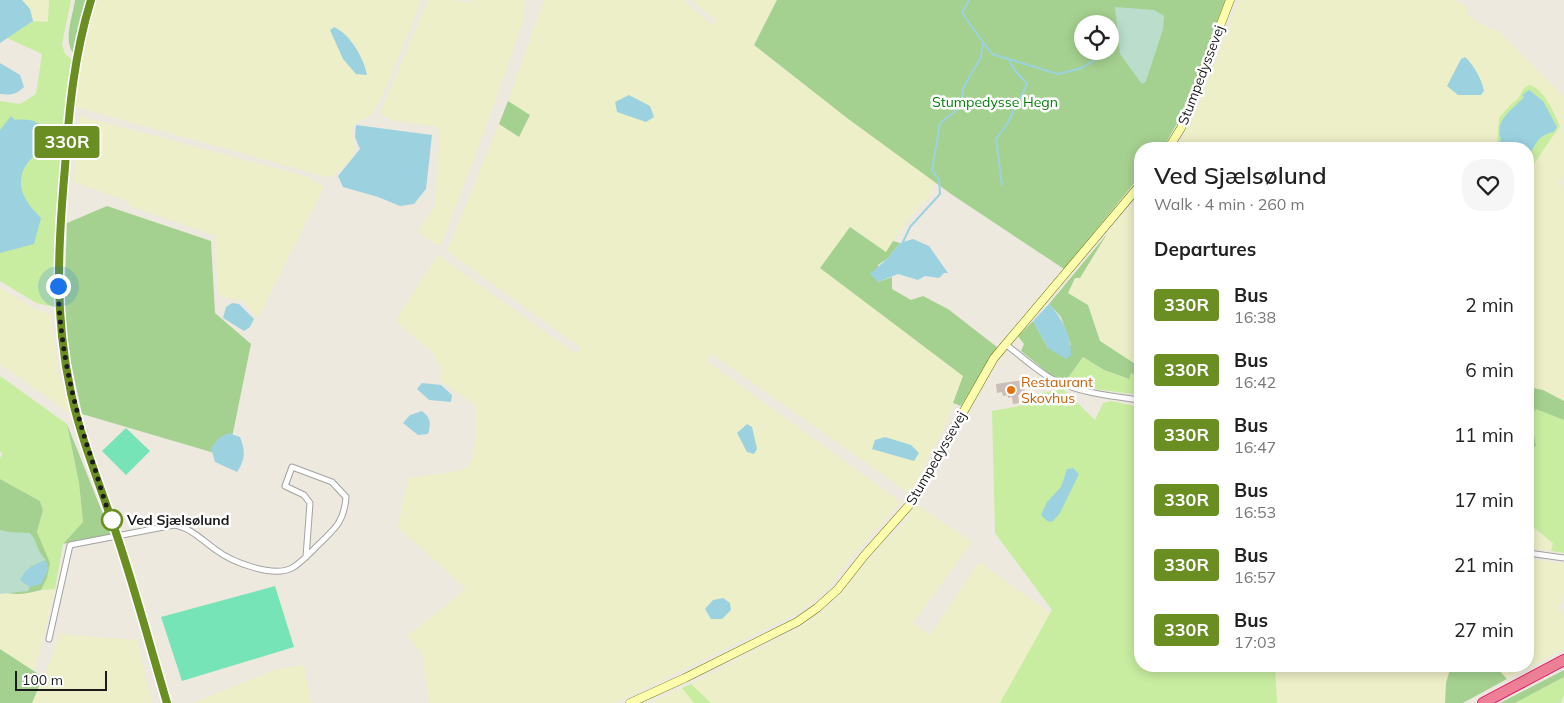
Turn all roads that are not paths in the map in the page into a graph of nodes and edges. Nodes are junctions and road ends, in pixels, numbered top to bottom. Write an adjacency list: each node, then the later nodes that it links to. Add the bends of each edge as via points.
1 (91, 0): 7 (street, via 81,38 70,110 58,247 59,313 73,401)
2 (1230, 0): 3 (street, Stumpedyssevej, via 1181,128)
3 (1172, 142)
4 (1134, 192): 5 (street, Stumpedyssevej)
5 (1005, 344): 6 (street, via 1051,378 1067,385); 14 (street, Stumpedyssevej, via 912,502 838,588 797,622)
6 (1134, 399)
7 (117, 535): 9 (street, via 168,525 180,526 234,561 272,571 291,569); 11 (street, via 70,545); 13 (street)
8 (1534, 554): 10 (street)
9 (306, 557): 9 (street, via 338,526 345,512 346,498 332,482 292,467 285,486 304,495 310,503)
10 (1564, 558)
11 (49, 639)
12 (1564, 660): 15 (highway)
13 (166, 703)
14 (630, 703)
15 (1482, 703)

